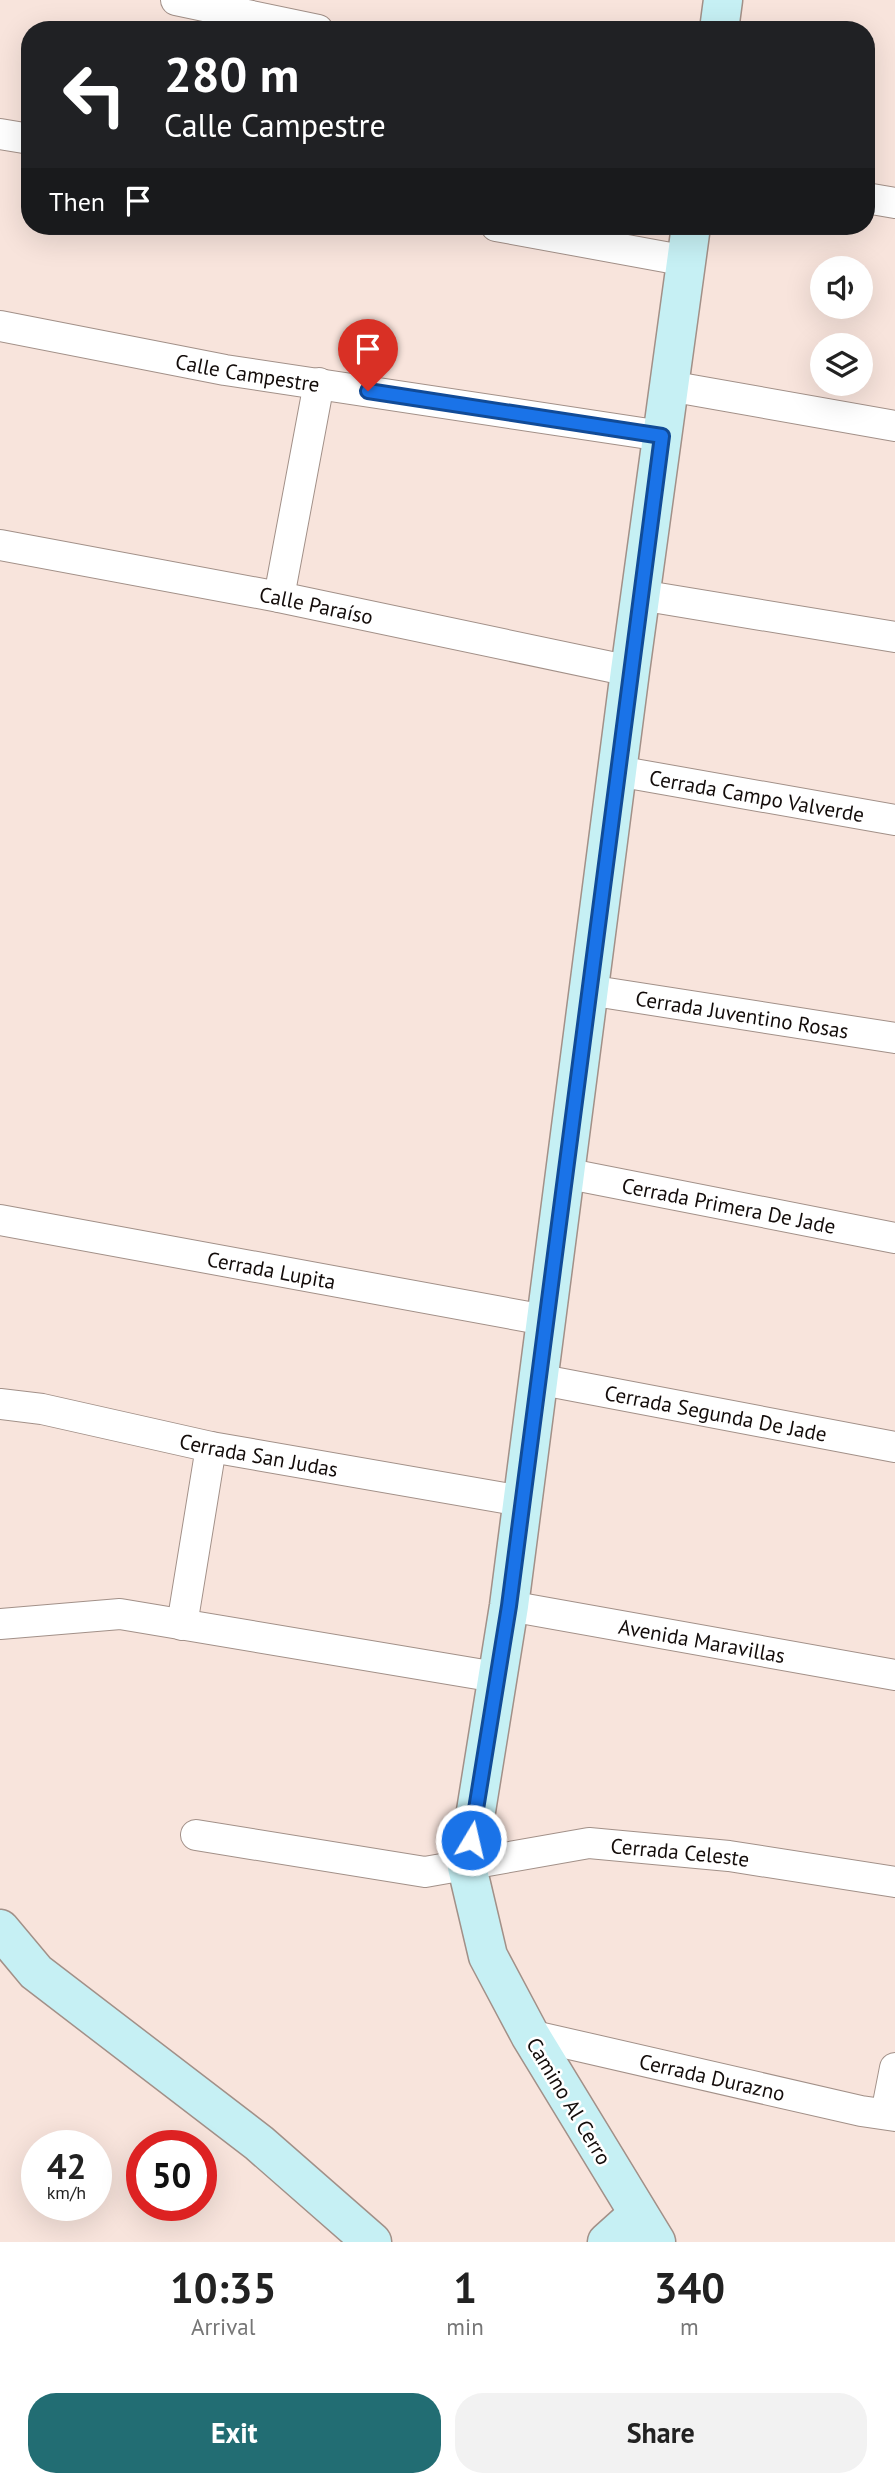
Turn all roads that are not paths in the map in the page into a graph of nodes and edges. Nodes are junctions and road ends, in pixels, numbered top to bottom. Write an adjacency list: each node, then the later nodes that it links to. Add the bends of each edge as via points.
1 (176, 0): 3 (street)
2 (723, 0): 4 (main road)
3 (275, 21)
4 (720, 21)
5 (0, 134): 6 (street)
6 (21, 138)
7 (875, 200): 8 (street)
8 (895, 203)
9 (598, 235): 10 (street)
10 (689, 243): 13 (main road)
11 (0, 326): 12 (street, Calle Campestre, via 225,370)
12 (319, 383): 15 (street, Calle Campestre); 18 (street)
13 (669, 386): 14 (street); 15 (main road)
14 (895, 426)
15 (662, 436): 17 (main road)
16 (0, 545): 18 (street, Calle Paraíso)
17 (640, 594): 19 (street); 20 (main road)
18 (279, 597): 20 (street, Calle Paraíso)
19 (895, 637)
20 (630, 671): 21 (main road)
21 (617, 771): 22 (street, Cerrada Campo Valverde); 23 (main road)
22 (895, 820)
23 (588, 990): 24 (street, Cerrada Juventino Rosas); 25 (main road)
24 (895, 1038)
25 (564, 1173): 27 (street, Cerrada Primera De Jade); 28 (main road)
26 (0, 1220): 28 (street, Cerrada Lupita)
27 (895, 1238)
28 (545, 1320): 29 (main road)
29 (537, 1380): 32 (street, Cerrada Segunda De Jade); 33 (main road)
30 (0, 1404): 31 (street, Cerrada San Judas)
31 (211, 1447): 33 (street, Cerrada San Judas); 36 (street)
32 (895, 1447)
33 (521, 1501): 34 (main road)
34 (509, 1606): 37 (street, Avenida Maravillas); 38 (main road)
35 (0, 1624): 36 (street, via 120,1614)
36 (182, 1625): 38 (street)
37 (895, 1675)
38 (496, 1677): 40 (main road)
39 (196, 1835): 40 (street, Cerrada Celeste, via 425,1872)
40 (467, 1867): 41 (street, Cerrada Celeste, via 589,1843 729,1856); 43 (main road, Camino Al Cerro, via 488,1956)
41 (895, 1882)
42 (0, 1929): 47 (main road, via 36,1972 259,2143)
43 (530, 2035): 45 (street, Cerrada Durazno); 46 (main road, Camino Al Cerro)
44 (895, 2068): 45 (street)
45 (890, 2115)
46 (647, 2229): 48 (main road)
47 (372, 2242)
48 (607, 2242)

